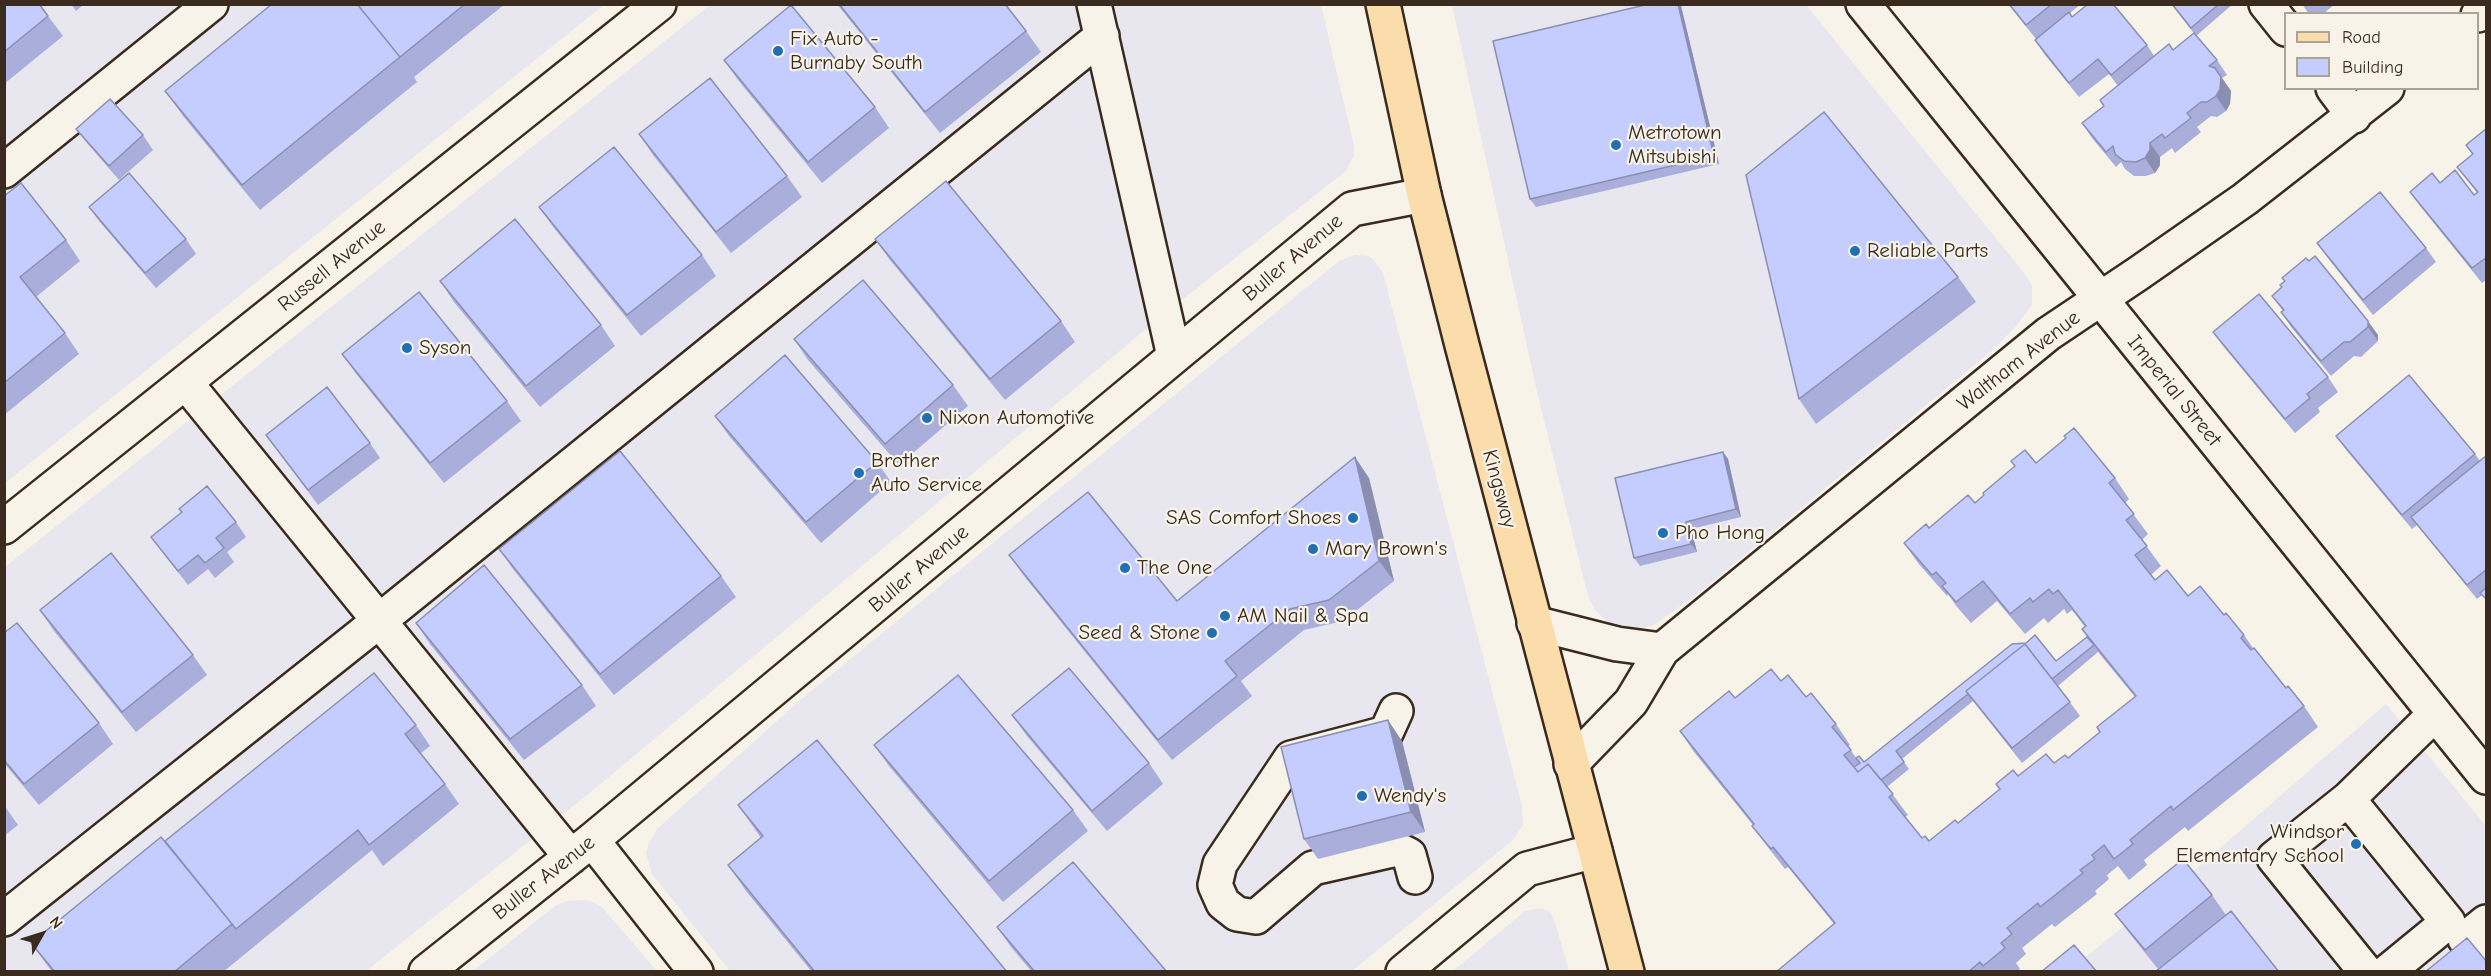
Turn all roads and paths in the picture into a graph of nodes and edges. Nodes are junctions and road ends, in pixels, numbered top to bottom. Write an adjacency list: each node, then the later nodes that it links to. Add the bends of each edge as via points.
1 (212, 4): 12 (street)
2 (659, 4): 16 (street, Russell Avenue)
3 (1094, 4): 8 (street)
4 (1383, 4): 13 (main road, Kingsway)
5 (1863, 4): 14 (street, Imperial Street)
6 (2266, 4): 7 (street)
7 (2284, 26)
8 (1102, 36): 15 (street); 18 (street)
9 (2334, 90): 11 (street)
10 (2386, 90): 11 (street, Waltham Avenue)
11 (2354, 116): 14 (street, Waltham Avenue, via 2245,199)
12 (4, 171)
13 (1424, 195): 15 (street, Buller Avenue, via 1352,209); 19 (main road, Kingsway)
14 (2100, 299): 20 (street, Waltham Avenue, via 2048,334); 22 (street, Imperial Street)
15 (1174, 356): 26 (street, Buller Avenue)
16 (186, 384): 17 (street, Russell Avenue); 18 (street)
17 (4, 527)
18 (379, 621): 26 (street); 29 (street)
19 (1534, 623): 20 (street, via 1617,644); 23 (main road, Kingsway)
20 (1662, 650): 23 (street, Waltham Avenue, via 1631,702)
21 (1396, 711): 28 (street, via 1386,733 1291,758 1220,864 1215,885 1223,903 1237,914 1256,916 1313,868 1397,849 1409,855)
22 (2435, 714): 24 (street, Imperial Street); 25 (street)
23 (1571, 764): 27 (main road, Kingsway)
24 (2487, 777)
25 (2348, 799): 36 (street, via 2274,858); 37 (street, via 2448,922)
26 (581, 849): 32 (street, Buller Avenue); 33 (street)
27 (1595, 851): 34 (street, via 1527,869); 35 (main road, Kingsway)
28 (1415, 877)
29 (4, 919)
30 (2487, 922): 31 (street, via 2465,939)
31 (2487, 965)
32 (426, 972)
33 (696, 972)
34 (1403, 972)
35 (1627, 972)
36 (2366, 972)
37 (2387, 972)

